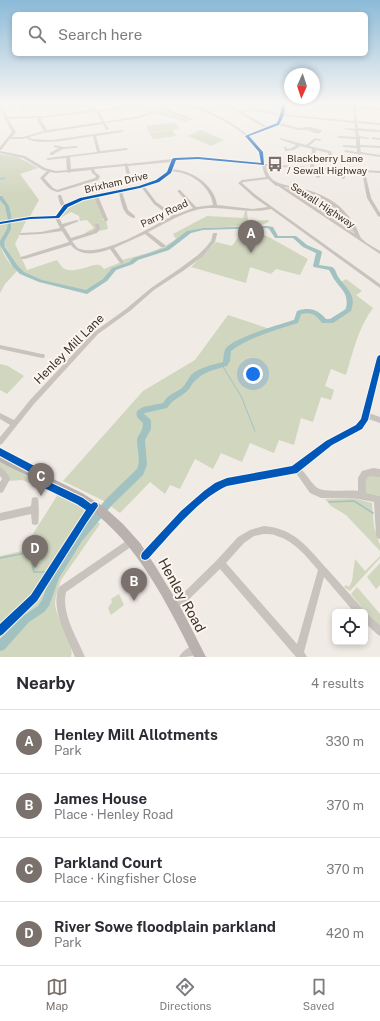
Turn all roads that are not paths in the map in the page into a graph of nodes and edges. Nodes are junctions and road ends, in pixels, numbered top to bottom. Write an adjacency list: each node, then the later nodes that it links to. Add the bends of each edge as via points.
1 (13, 134): 12 (street)
2 (38, 134): 11 (street)
3 (103, 134): 8 (street)
4 (243, 134): 9 (street)
5 (253, 134): 9 (street)
6 (313, 134): 25 (street, via 318,137)
7 (357, 134): 14 (street)
8 (94, 135): 13 (street); 35 (street)
9 (247, 136): 46 (street, via 261,152)
10 (341, 136): 14 (street)
11 (27, 137): 12 (street); 13 (street, via 31,140 49,142)
12 (11, 138): 29 (street)
13 (74, 138): 24 (street)
14 (358, 138): 15 (street); 23 (street)
15 (368, 138)
16 (373, 138): 17 (street)
17 (380, 139)
18 (276, 140): 20 (street, via 281,137)
19 (118, 144): 31 (street)
20 (299, 145): 25 (street); 32 (street)
21 (55, 146): 27 (street)
22 (344, 146): 23 (street)
23 (358, 146): 26 (street); 38 (street)
24 (76, 147): 27 (street); 39 (street)
25 (306, 147): 28 (street)
26 (380, 147)
27 (62, 148): 36 (street)
28 (314, 148): 37 (street); 49 (street)
29 (0, 149)
30 (126, 149): 31 (street)
31 (119, 150): 35 (street)
32 (285, 150)
33 (346, 151): 38 (street)
34 (0, 152): 53 (street, via 24,158)
35 (100, 153): 39 (street)
36 (51, 154)
37 (331, 154)
38 (359, 154): 40 (street)
39 (79, 156): 41 (street)
40 (380, 156)
41 (68, 157): 42 (street); 54 (street)
42 (48, 159)
43 (174, 159): 45 (street); 46 (street, via 198,158); 51 (street, Brixham Drive)
44 (110, 160): 47 (street)
45 (126, 164): 47 (street); 55 (street)
46 (263, 164): 49 (street); 58 (street)
47 (111, 166): 48 (street)
48 (92, 168): 53 (street, via 98,176 97,179 57,191 42,178); 54 (street)
49 (314, 168): 50 (street); 57 (street)
50 (342, 169): 52 (street); 59 (street)
51 (170, 170): 61 (street, Brixham Drive, via 159,182); 67 (street, via 186,173 195,178 214,198)
52 (363, 170): 56 (street); 70 (street, via 369,198)
53 (49, 171): 54 (street)
54 (69, 172)
55 (128, 172)
56 (380, 172)
57 (318, 177)
58 (268, 178): 60 (street, Sewall Highway); 69 (street, via 240,183)
59 (344, 178)
60 (277, 185): 82 (street, Sewall Highway); 82 (street, Sewall Highway, via 310,191 331,202 350,220)
61 (143, 187): 62 (street, Brixham Drive); 73 (street, via 155,203)
62 (120, 190): 65 (street, Brixham Drive); 75 (street, via 126,210 136,217)
63 (179, 191): 68 (street)
64 (60, 196): 66 (street)
65 (96, 196): 66 (street, Brixham Drive); 74 (street)
66 (65, 206): 71 (street)
67 (215, 206): 68 (street, Parry Road); 69 (street, Parry Road, via 255,211)
68 (195, 208): 73 (street, Parry Road)
69 (270, 208): 89 (street)
70 (380, 216)
71 (57, 217): 72 (street); 78 (street)
72 (30, 218)
73 (174, 218): 79 (street, Parry Road)
74 (104, 220)
75 (129, 220)
76 (78, 221): 78 (street)
77 (96, 225): 83 (street, via 98,228 95,232)
78 (62, 228): 80 (street); 83 (street)
79 (146, 232): 84 (street); 85 (street, Parry Road)
80 (21, 234)
81 (215, 234): 97 (street, Henley Mill Lane, via 214,241 191,263 156,286 96,333)
82 (359, 239): 86 (street, Sewall Highway)
83 (71, 242): 85 (street, Parry Road, via 77,249 85,252); 87 (street)
84 (163, 244)
85 (111, 247): 88 (street)
86 (380, 253)
87 (23, 258)
88 (120, 261)
89 (380, 286)
90 (0, 347): 91 (street)
91 (37, 357)
92 (380, 358): 93 (street)
93 (377, 380): 94 (street)
94 (365, 415): 96 (street); 100 (street, via 359,427 329,443)
95 (0, 416): 97 (street)
96 (380, 420)
97 (15, 424): 98 (street, Henley Mill Lane)
98 (0, 442)
99 (0, 457): 109 (main road, Henley Road, via 79,496 108,516)
100 (297, 469): 104 (street, via 316,492); 110 (street, via 218,485 205,494)
101 (0, 471): 103 (street, via 6,479)
102 (380, 473): 104 (street, via 365,474 362,478)
103 (0, 489)
104 (362, 496): 105 (street)
105 (378, 500): 108 (street)
106 (0, 517): 107 (street, via 35,505)
107 (34, 521)
108 (380, 535)
109 (132, 541): 110 (main road, Henley Road); 119 (street, via 62,590 60,605)
110 (145, 556): 113 (main road, Henley Road)
111 (220, 562): 112 (street, via 245,538 271,530 292,539); 113 (street); 118 (street)
112 (322, 569): 114 (street); 118 (street)
113 (174, 608): 117 (main road, Henley Road)
114 (357, 609)
115 (368, 620): 116 (street)
116 (380, 631)
117 (198, 653): 120 (street)
118 (300, 655)
119 (80, 657)
120 (184, 657)

